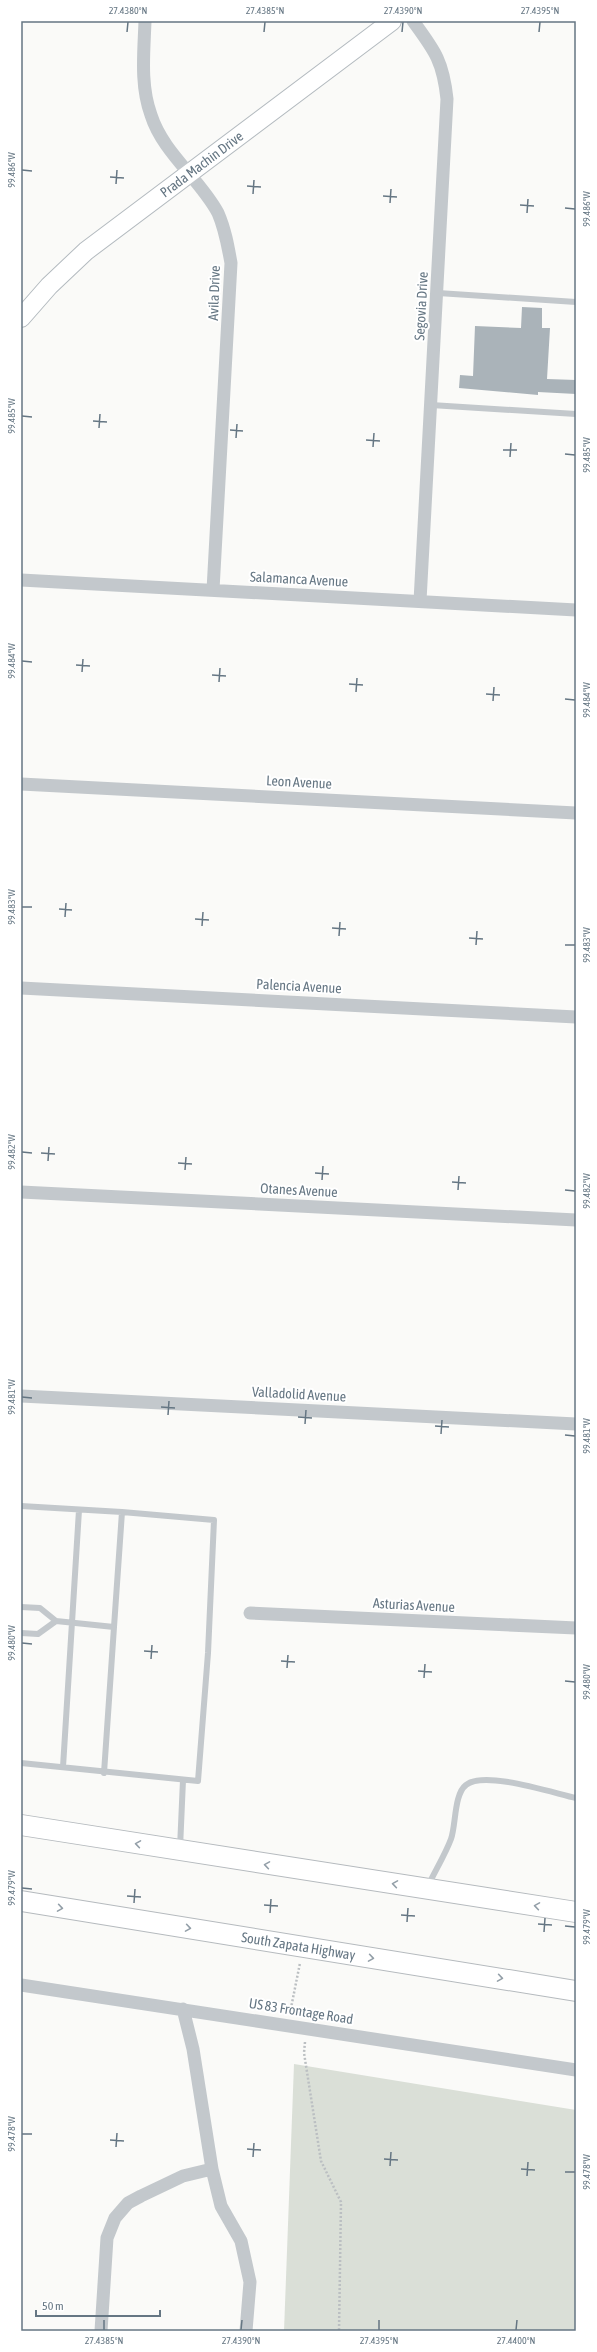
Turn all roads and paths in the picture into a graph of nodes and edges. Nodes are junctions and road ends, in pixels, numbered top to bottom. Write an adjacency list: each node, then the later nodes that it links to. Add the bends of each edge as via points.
1 (145, 21): 4 (street, Avila Drive, via 145,93 151,116 160,136)
2 (392, 21): 4 (street, Prada Machin Drive)
3 (413, 21): 5 (street, Segovia Drive, via 434,50 444,72 447,99)
4 (188, 173): 7 (street, Prada Machin Drive, via 86,251 49,286); 11 (street, Avila Drive, via 217,212 227,238 232,263)
5 (438, 293): 6 (lane); 8 (street, Segovia Drive)
6 (576, 302)
7 (21, 318)
8 (431, 406): 9 (lane); 12 (street, Segovia Drive)
9 (576, 414)
10 (21, 580): 11 (street, Salamanca Avenue)
11 (213, 590): 12 (street, Salamanca Avenue)
12 (420, 601): 13 (street, Salamanca Avenue)
13 (576, 610)
14 (21, 784): 15 (street, Leon Avenue)
15 (576, 813)
16 (21, 988): 17 (street, Palencia Avenue)
17 (576, 1017)
18 (21, 1192): 19 (street, Otanes Avenue)
19 (576, 1220)
20 (21, 1396): 21 (street, Valladolid Avenue)
21 (576, 1424)
22 (21, 1506): 23 (lane)
23 (79, 1510): 24 (lane); 28 (lane)
24 (122, 1512): 29 (lane); 35 (lane, via 214,1520 208,1653 198,1781)
25 (21, 1607): 27 (lane, via 40,1608)
26 (250, 1613): 30 (street, Asturias Avenue)
27 (56, 1622): 28 (lane); 31 (lane, via 38,1634)
28 (71, 1623): 29 (lane); 33 (lane)
29 (114, 1627): 34 (lane)
30 (576, 1628)
31 (21, 1634)
32 (21, 1763): 33 (lane)
33 (63, 1767): 34 (lane)
34 (104, 1773): 35 (lane)
35 (183, 1780): 38 (lane)
36 (576, 1798): 39 (lane, via 484,1779 466,1784 460,1794 451,1839)
37 (21, 1825): 38 (main road, one-way to 37)
38 (180, 1851): 39 (main road, one-way to 38)
39 (426, 1889): 41 (main road, one-way to 39)
40 (21, 1901): 42 (main road, South Zapata Highway, one-way to 42)
41 (576, 1912)
42 (304, 1947): 44 (main road, South Zapata Highway, one-way to 44); 46 (path)
43 (21, 1985): 45 (street, US 83 Frontage Road)
44 (576, 1991)
45 (183, 2009): 46 (street, US 83 Frontage Road); 49 (street, via 193,2049)
46 (288, 2025): 47 (street, US 83 Frontage Road)
47 (308, 2028): 48 (street, US 83 Frontage Road); 52 (path, via 304,2053 322,2162 341,2202)
48 (576, 2070)
49 (212, 2168): 50 (street, via 183,2176 141,2196 128,2203 115,2218 107,2238); 51 (street, via 221,2206 241,2241 250,2282)
50 (101, 2331)
51 (246, 2331)
52 (339, 2331)

